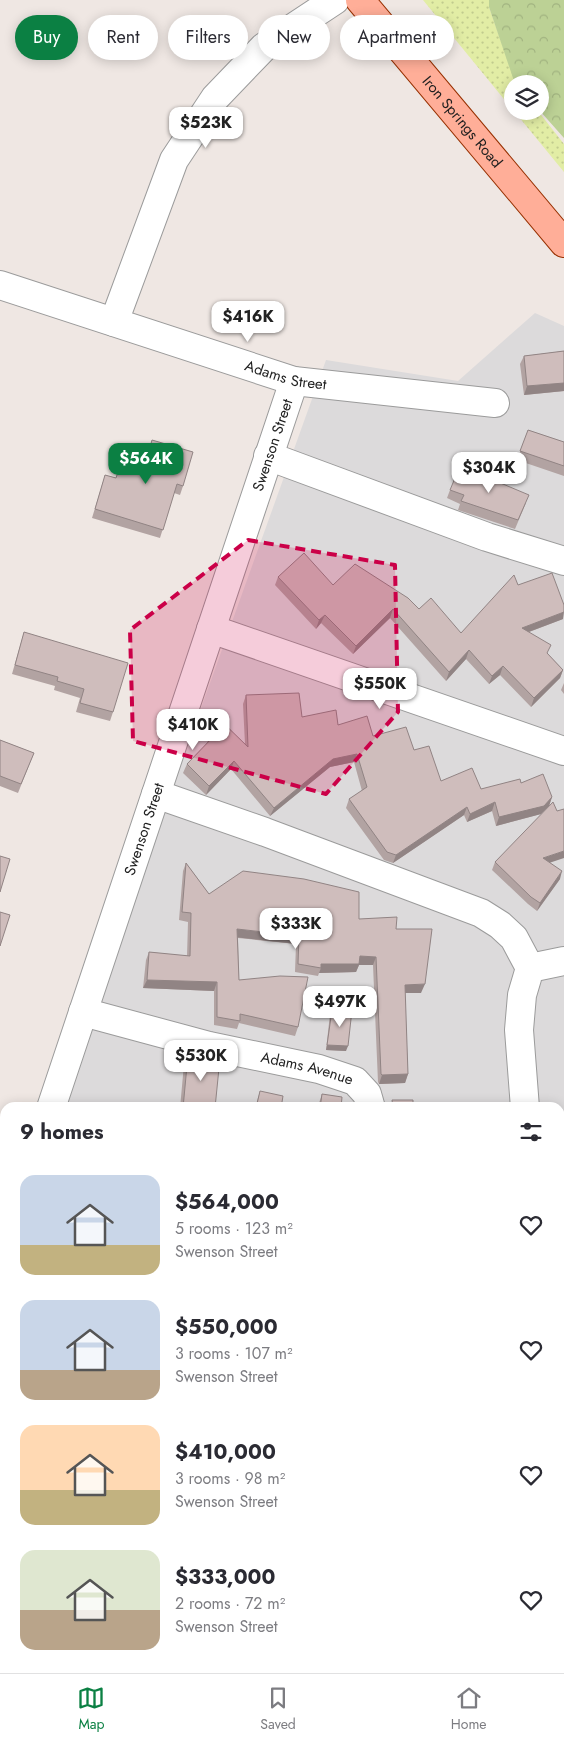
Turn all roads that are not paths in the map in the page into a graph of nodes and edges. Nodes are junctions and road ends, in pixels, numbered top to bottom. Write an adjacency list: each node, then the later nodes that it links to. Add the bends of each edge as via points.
1 (335, 0): 5 (street, via 264,47 215,98 174,160)
2 (360, 0): 3 (main road, Iron Springs Road)
3 (564, 243)
4 (0, 285): 5 (street, Adams Street)
5 (114, 322): 6 (street, Adams Street)
6 (294, 381): 7 (street, Adams Street); 8 (street, Swenson Street)
7 (495, 403)
8 (268, 456): 9 (street, via 487,537); 10 (street, Swenson Street)
9 (564, 561)
10 (211, 629): 11 (street); 12 (street, Swenson Street)
11 (564, 752)
12 (156, 794): 14 (street, via 481,913 514,938); 15 (street, Swenson Street)
13 (564, 961): 14 (street)
14 (530, 968): 18 (street, via 522,995 520,1030)
15 (83, 1012): 16 (street, Swenson Street); 17 (street, Adams Avenue, via 209,1046 319,1069 355,1081 367,1094)
16 (53, 1102)
17 (369, 1102)
18 (525, 1102)

